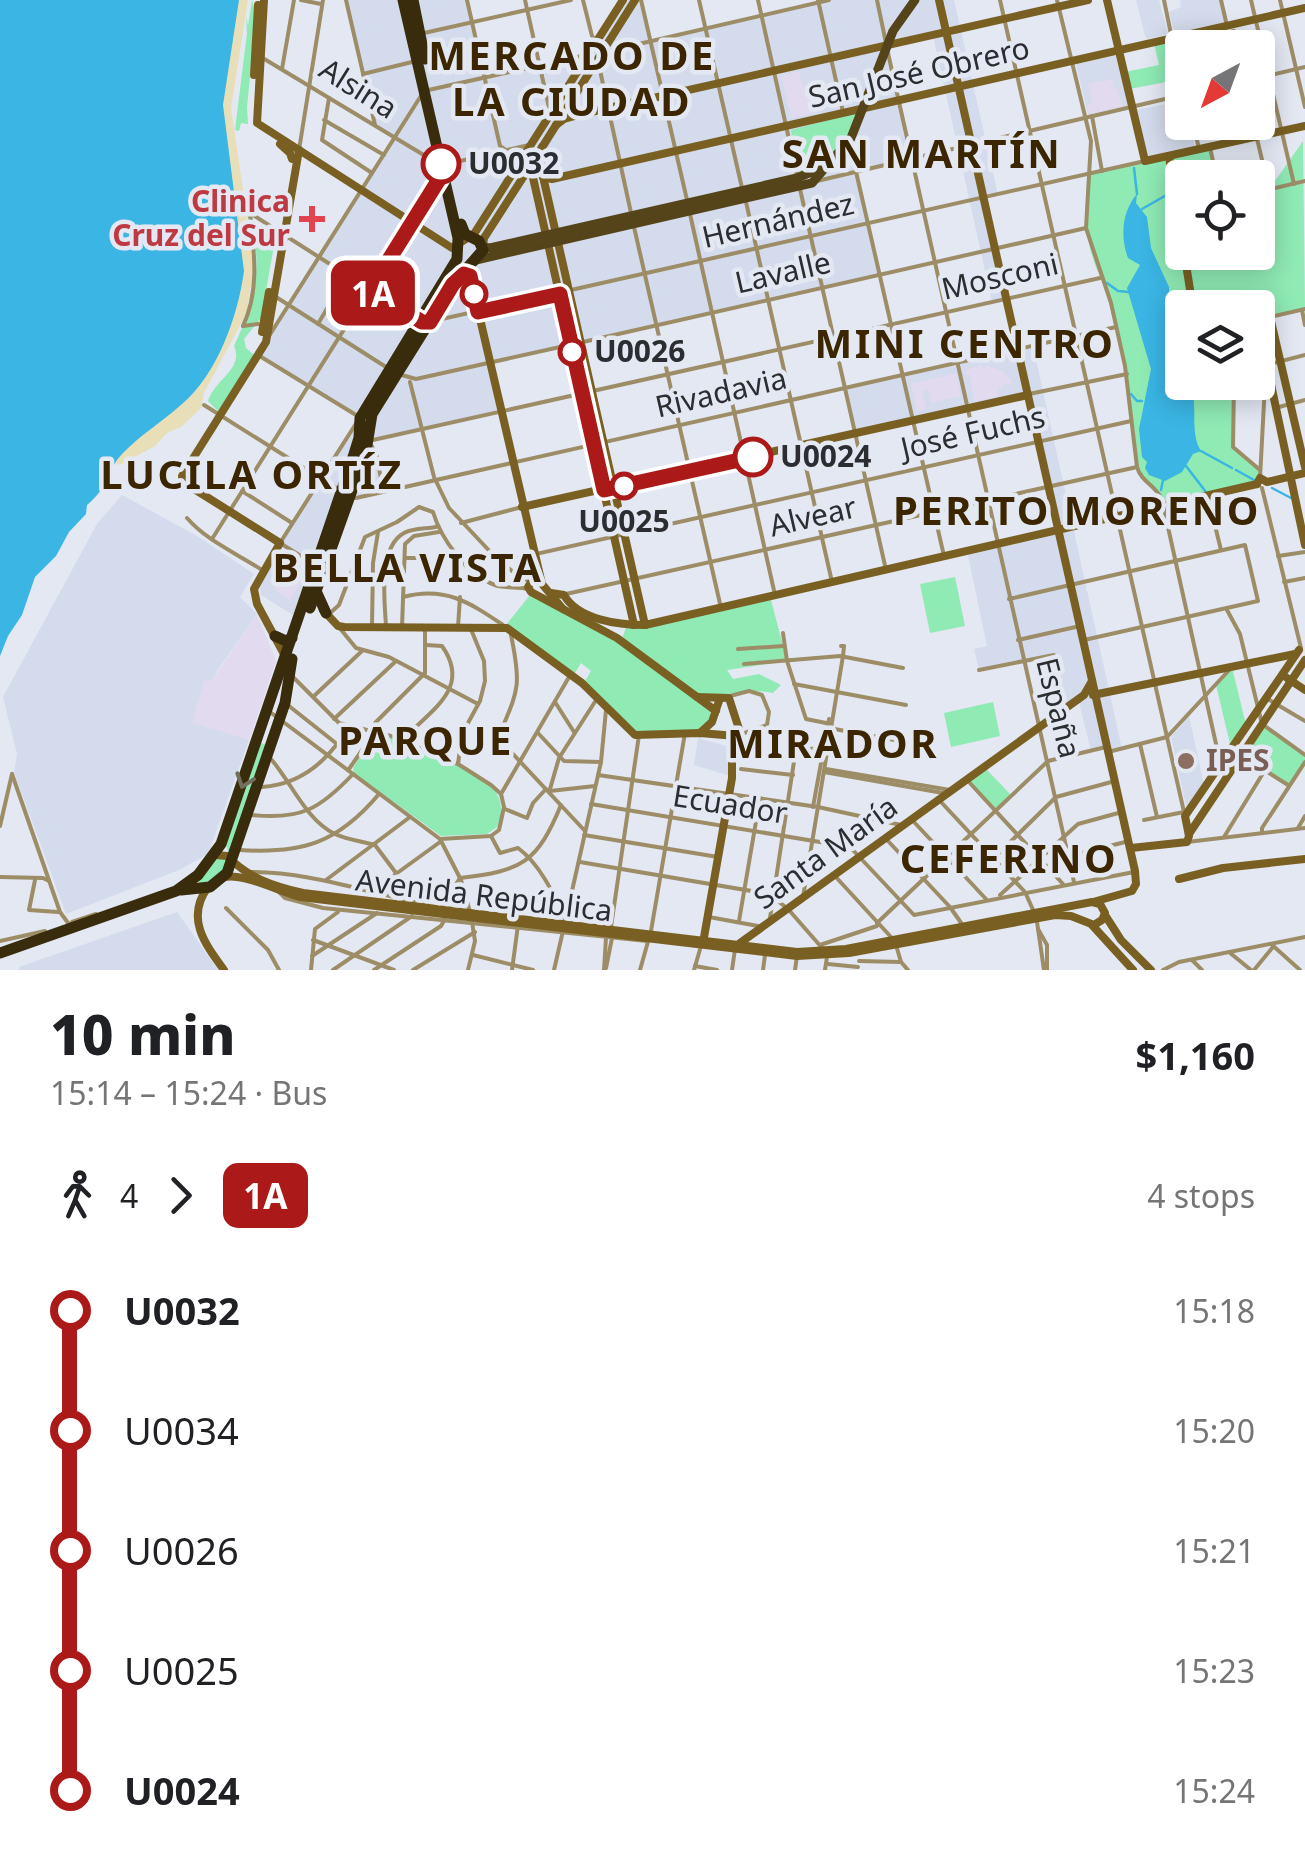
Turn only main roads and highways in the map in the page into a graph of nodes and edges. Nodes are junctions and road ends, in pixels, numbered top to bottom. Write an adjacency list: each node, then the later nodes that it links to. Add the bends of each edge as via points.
1 (403, 0): 4 (highway)
2 (413, 0): 4 (highway)
3 (915, 0): 5 (main road, via 897,22 849,141 806,181)
4 (428, 90): 6 (highway)
5 (552, 238): 7 (main road); 8 (main road)
6 (466, 240): 7 (highway); 9 (highway)
7 (483, 247): 8 (highway)
8 (476, 260): 9 (highway)
9 (425, 321): 10 (highway, via 398,374 364,419)
10 (312, 608): 12 (highway); 13 (highway)
11 (275, 636): 12 (highway)
12 (292, 638): 13 (highway)
13 (287, 664): 14 (highway); 15 (highway, via 291,692)
14 (261, 730): 15 (highway); 16 (highway, one-way to 16)
15 (270, 750): 16 (highway, via 224,876)
16 (202, 887): 17 (highway, via 176,890)
17 (0, 953)

